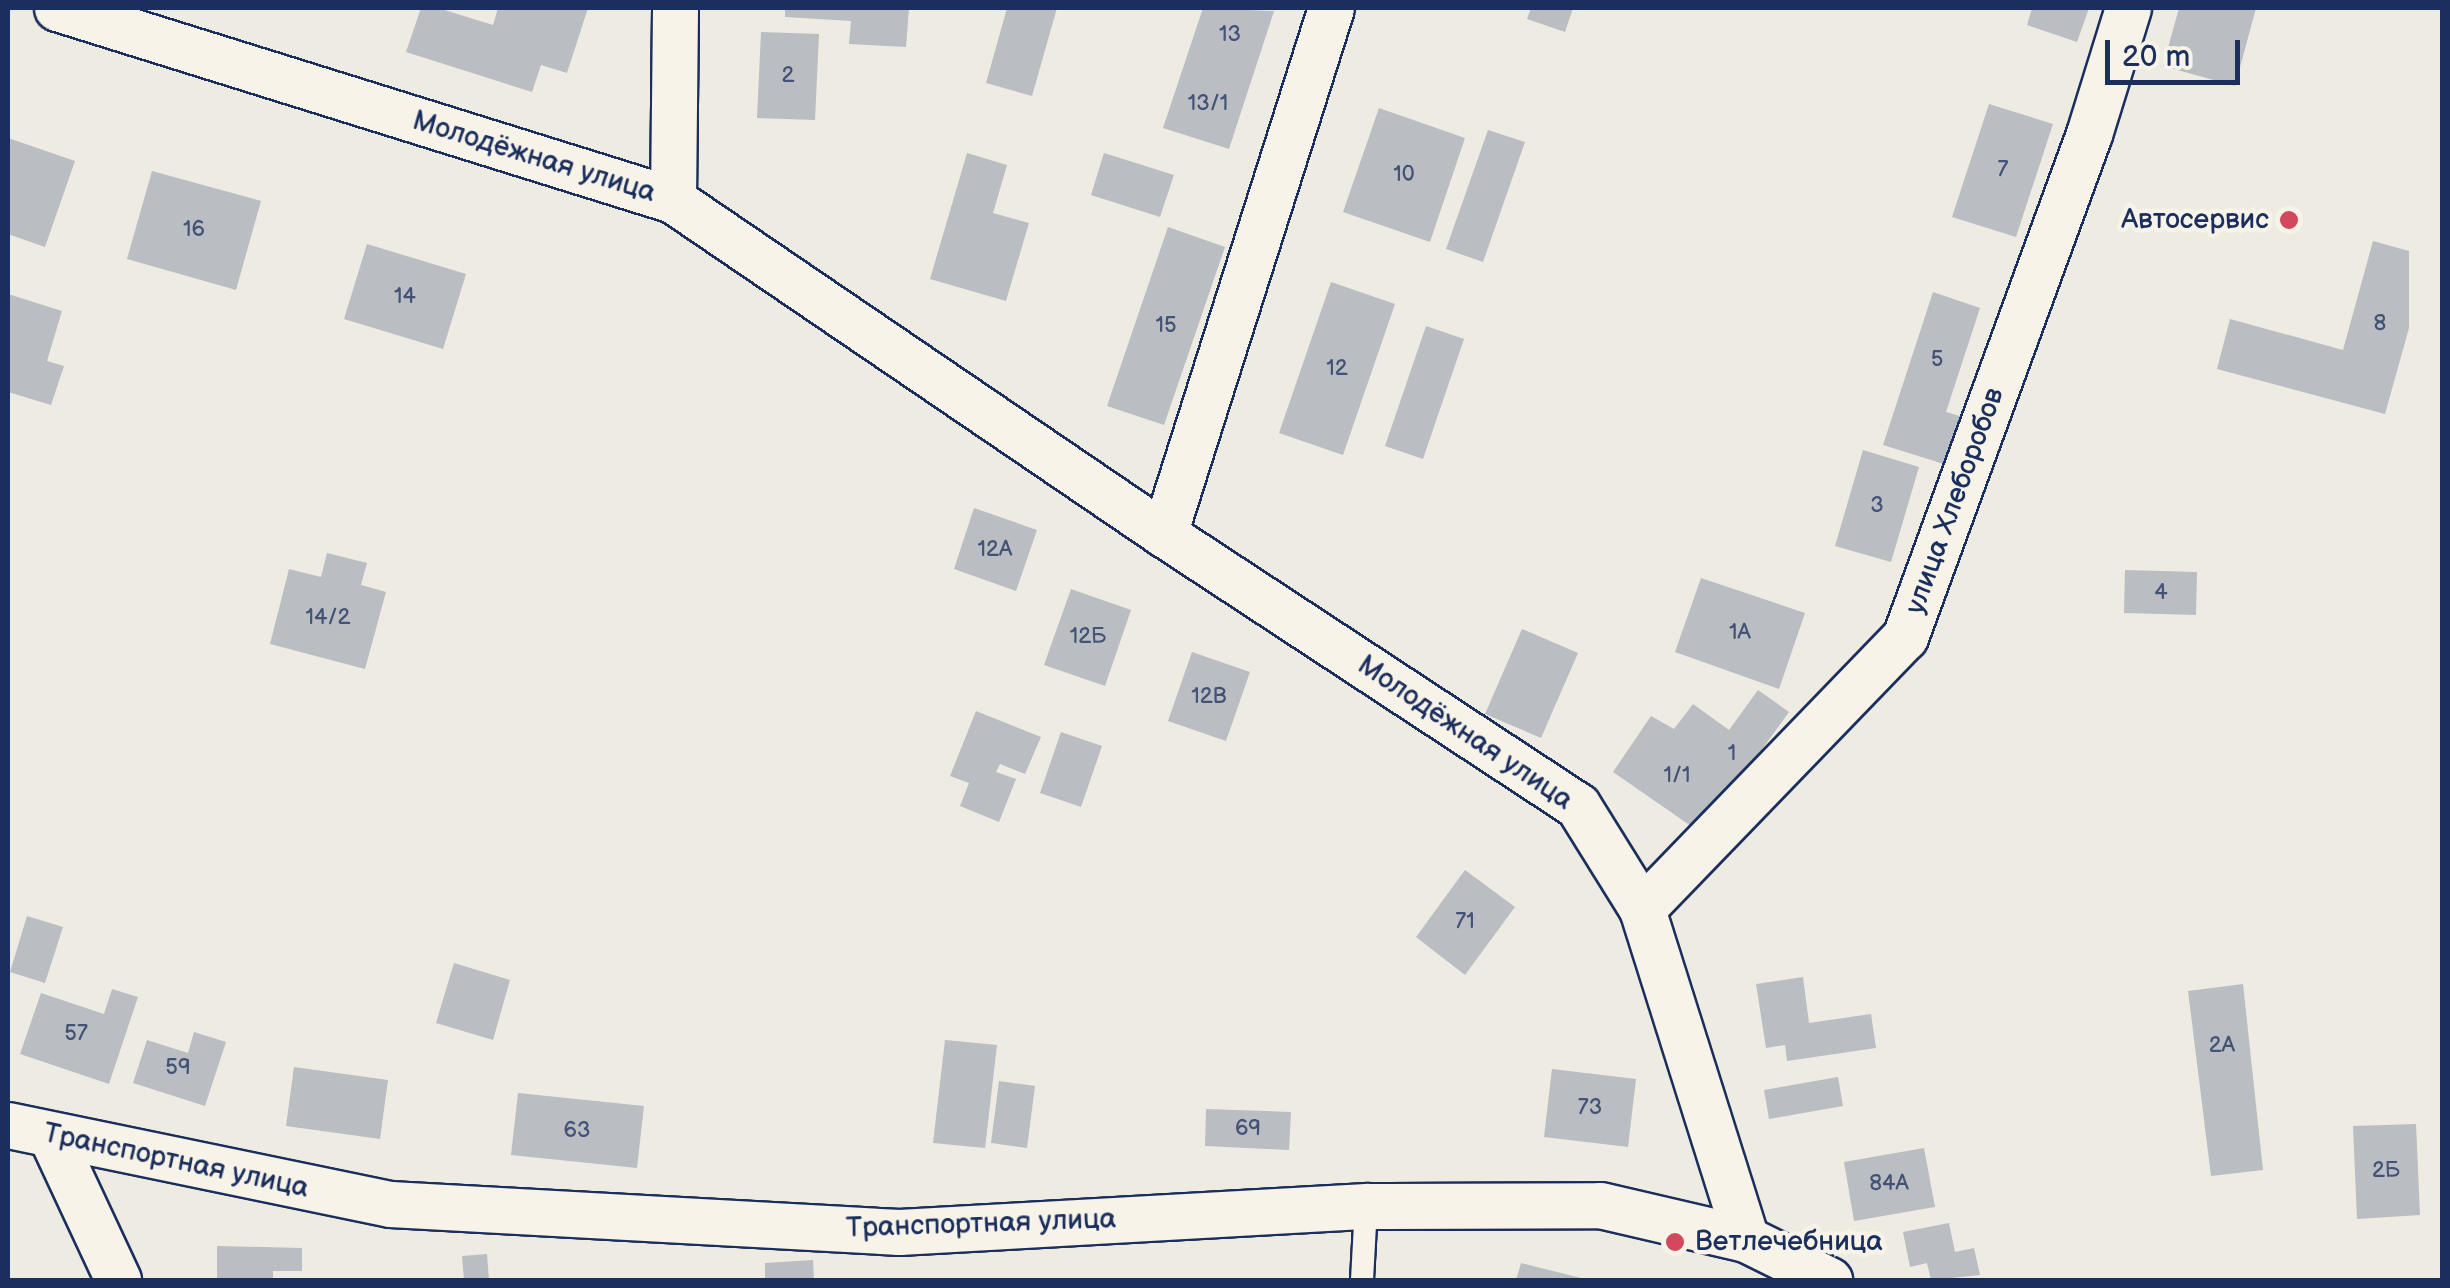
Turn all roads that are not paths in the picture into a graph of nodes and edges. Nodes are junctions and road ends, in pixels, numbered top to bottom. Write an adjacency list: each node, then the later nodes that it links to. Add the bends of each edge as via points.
1 (57, 8): 5 (street, Молодёжная улица)
2 (676, 8): 5 (street)
3 (1331, 8): 6 (street)
4 (2128, 8): 7 (street, улица Хлеборобов, via 2089,134 1905,637)
5 (673, 200): 6 (street, Молодёжная улица)
6 (1164, 534): 7 (street, Молодёжная улица, via 1578,806)
7 (1642, 909): 11 (street, Молодёжная улица)
8 (8, 1125): 9 (street, Транспортная улица)
9 (51, 1136): 10 (street, Транспортная улица, via 390,1204 860,1230); 12 (street)
10 (1366, 1206): 11 (street, Транспортная улица, via 1600,1205); 13 (lane)
11 (1746, 1238): 14 (street, Транспортная улица)
12 (116, 1280)
13 (1362, 1280)
14 (1829, 1280)

